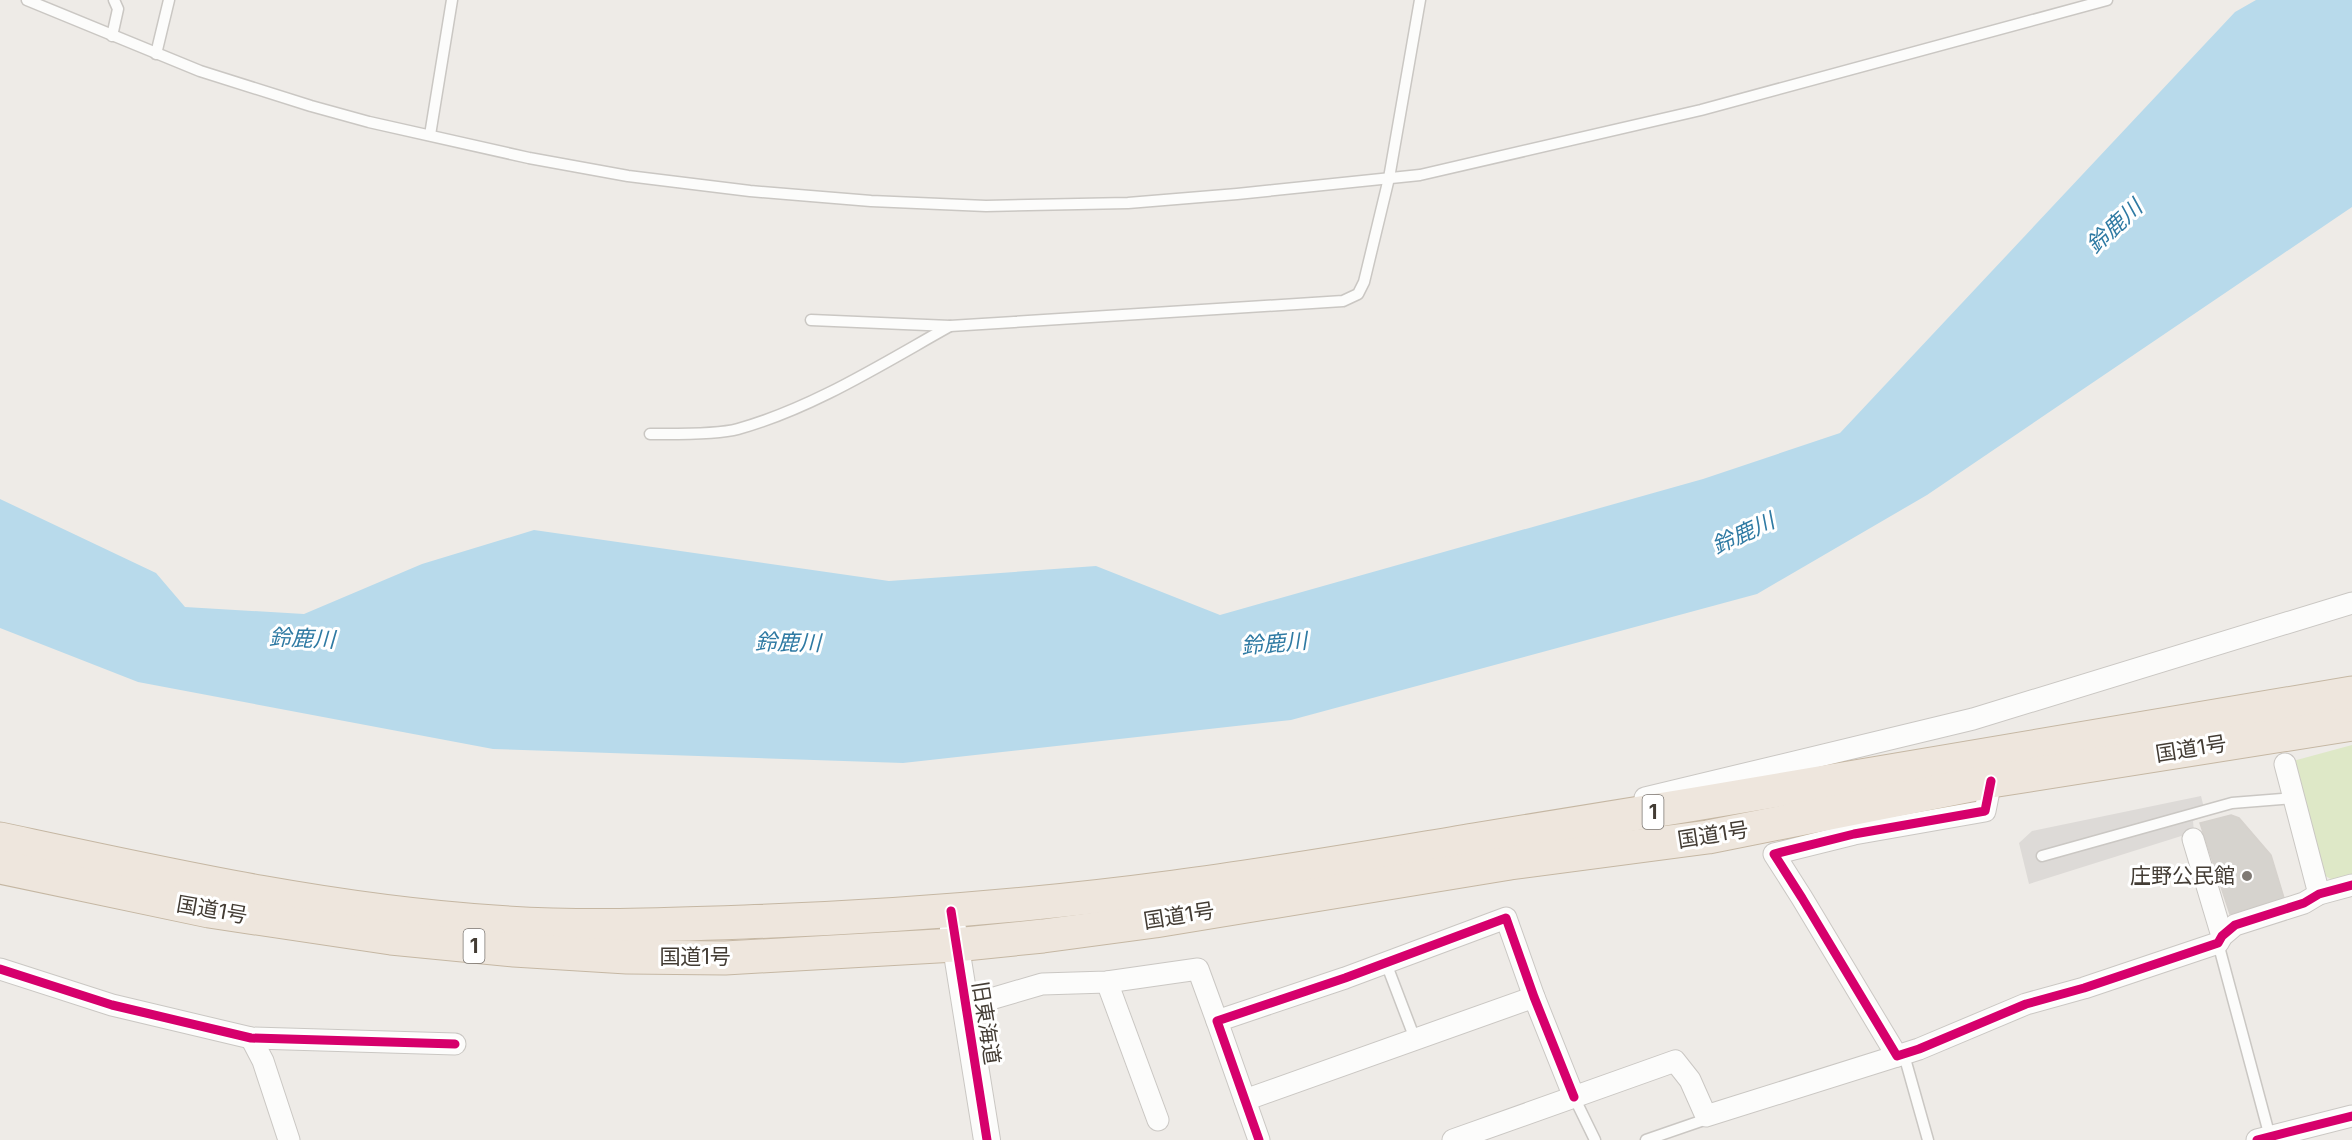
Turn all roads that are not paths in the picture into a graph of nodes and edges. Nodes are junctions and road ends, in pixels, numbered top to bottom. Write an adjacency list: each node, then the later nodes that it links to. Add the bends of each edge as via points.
1 (28, 0): 8 (lane)
2 (55, 0): 8 (lane)
3 (114, 0): 9 (lane, via 118,9)
4 (169, 0): 10 (lane)
5 (452, 0): 11 (lane)
6 (1420, 0): 12 (lane)
7 (2107, 0): 12 (lane, via 1701,110 1420,174)
8 (51, 11): 9 (lane)
9 (112, 36): 10 (lane)
10 (156, 54): 11 (lane, via 311,106)
11 (430, 135): 12 (lane, via 628,176 871,201 986,206 1128,203)
12 (1389, 177): 14 (lane, via 1364,282 1358,294 1343,301)
13 (811, 320): 14 (lane)
14 (950, 326): 15 (lane, via 851,381 736,429)
15 (650, 434)
16 (2352, 603): 23 (street, via 1973,719)
17 (2352, 693): 23 (highway, 国道1号 / 1)
18 (2352, 724): 20 (highway, 国道1号 / 1)
19 (2285, 764): 21 (street)
20 (1991, 781): 31 (highway, 国道1号 / 1, via 1708,837 1510,862 1155,921); 41 (street, via 1985,811 1854,834 1774,854)
21 (2294, 798): 25 (lane, via 2232,803); 28 (street)
22 (0, 839): 29 (highway, 国道1号 / 1, via 298,899 495,922 668,925)
23 (1481, 839): 29 (highway, 国道1号 / 1, via 1177,887)
24 (2193, 839): 30 (street)
25 (2042, 856)
26 (0, 867): 31 (highway, 国道1号 / 1, via 209,911 391,938 514,950 725,958)
27 (2352, 885): 28 (street)
28 (2319, 894): 30 (street, via 2304,903 2235,925)
29 (951, 911): 31 (street, 旧東海道)
30 (2220, 939): 41 (street, via 2084,988 2026,1004); 47 (lane)
31 (955, 945): 36 (street, 旧東海道)
32 (1386, 963): 35 (street, via 1506,918); 37 (street); 39 (lane)
33 (0, 969): 38 (street, via 112,1005)
34 (1107, 982): 36 (street, via 1042,984); 37 (street, via 1198,969); 46 (street)
35 (1534, 997): 39 (street); 42 (street)
36 (965, 1003): 49 (street, 旧東海道)
37 (1218, 1021): 43 (street)
38 (251, 1038): 40 (street); 48 (street, via 263,1061)
39 (1415, 1039): 43 (street)
40 (454, 1044)
41 (1900, 1056): 44 (street); 54 (lane)
42 (1574, 1097): 44 (street, via 1675,1061 1690,1080); 51 (street); 52 (lane)
43 (1245, 1100): 50 (street)
44 (1706, 1116): 53 (lane)
45 (2352, 1116): 47 (street)
46 (1158, 1120)
47 (2263, 1138)
48 (289, 1140)
49 (987, 1140)
50 (1259, 1140)
51 (1453, 1140)
52 (1595, 1140)
53 (1646, 1140)
54 (1928, 1140)

